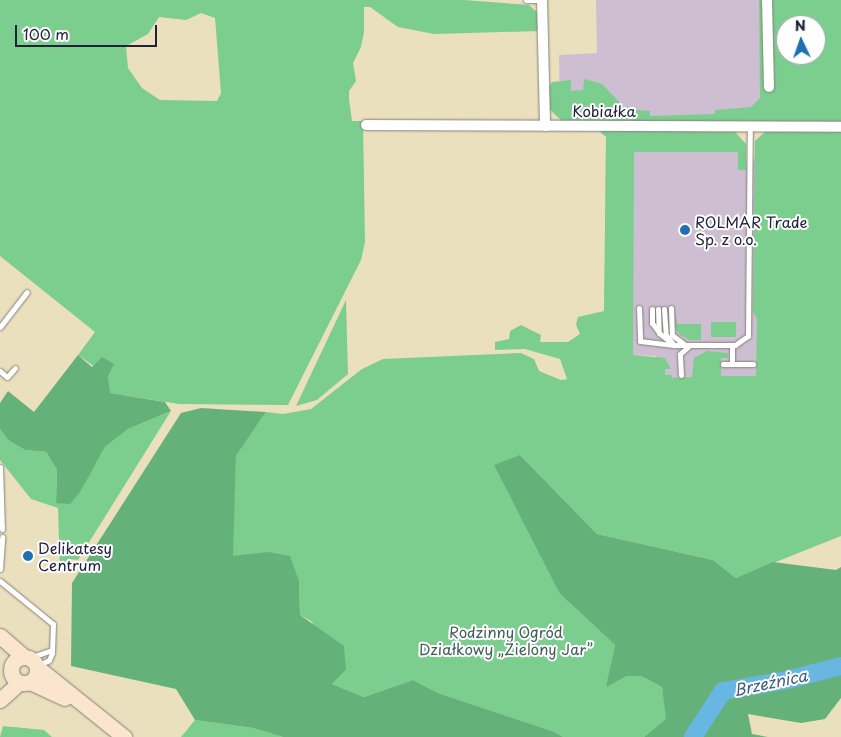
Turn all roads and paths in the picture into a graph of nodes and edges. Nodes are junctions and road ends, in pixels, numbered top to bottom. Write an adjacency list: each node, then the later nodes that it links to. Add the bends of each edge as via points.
1 (526, 0): 2 (lane)
2 (542, 0): 6 (street)
3 (767, 0): 4 (street)
4 (769, 86)
5 (366, 125): 6 (street, Kobiałka)
6 (545, 126): 7 (street, Kobiałka)
7 (750, 127): 8 (street, Kobiałka); 18 (lane, via 749,332 745,340)
8 (841, 127)
9 (27, 292): 15 (lane)
10 (639, 308): 17 (lane, via 640,341)
11 (652, 308): 16 (lane, via 652,323)
12 (658, 308): 16 (lane)
13 (664, 308): 17 (lane, via 665,330)
14 (671, 308): 19 (lane, via 672,335)
15 (0, 327)
16 (658, 331): 17 (lane)
17 (672, 343): 19 (lane)
18 (732, 345): 19 (lane); 21 (lane)
19 (689, 346): 25 (lane, via 680,354)
20 (723, 364): 21 (lane)
21 (732, 364): 22 (lane)
22 (753, 364)
23 (15, 368): 24 (lane, via 7,377)
24 (0, 371)
25 (681, 374)
26 (0, 467): 27 (lane)
27 (2, 529)
28 (2, 539): 29 (lane)
29 (0, 569)
30 (0, 582): 33 (lane, via 53,624)
31 (0, 636): 34 (main road)
32 (0, 646): 35 (main road)
33 (53, 650): 34 (lane); 34 (lane, via 49,660)
34 (30, 661): 35 (main road, via 16,660); 35 (main road, via 36,676); 38 (main road)
35 (18, 676): 36 (main road); 37 (main road); 38 (main road)
36 (0, 689)
37 (0, 700)
38 (86, 708): 39 (main road)
39 (124, 737)

